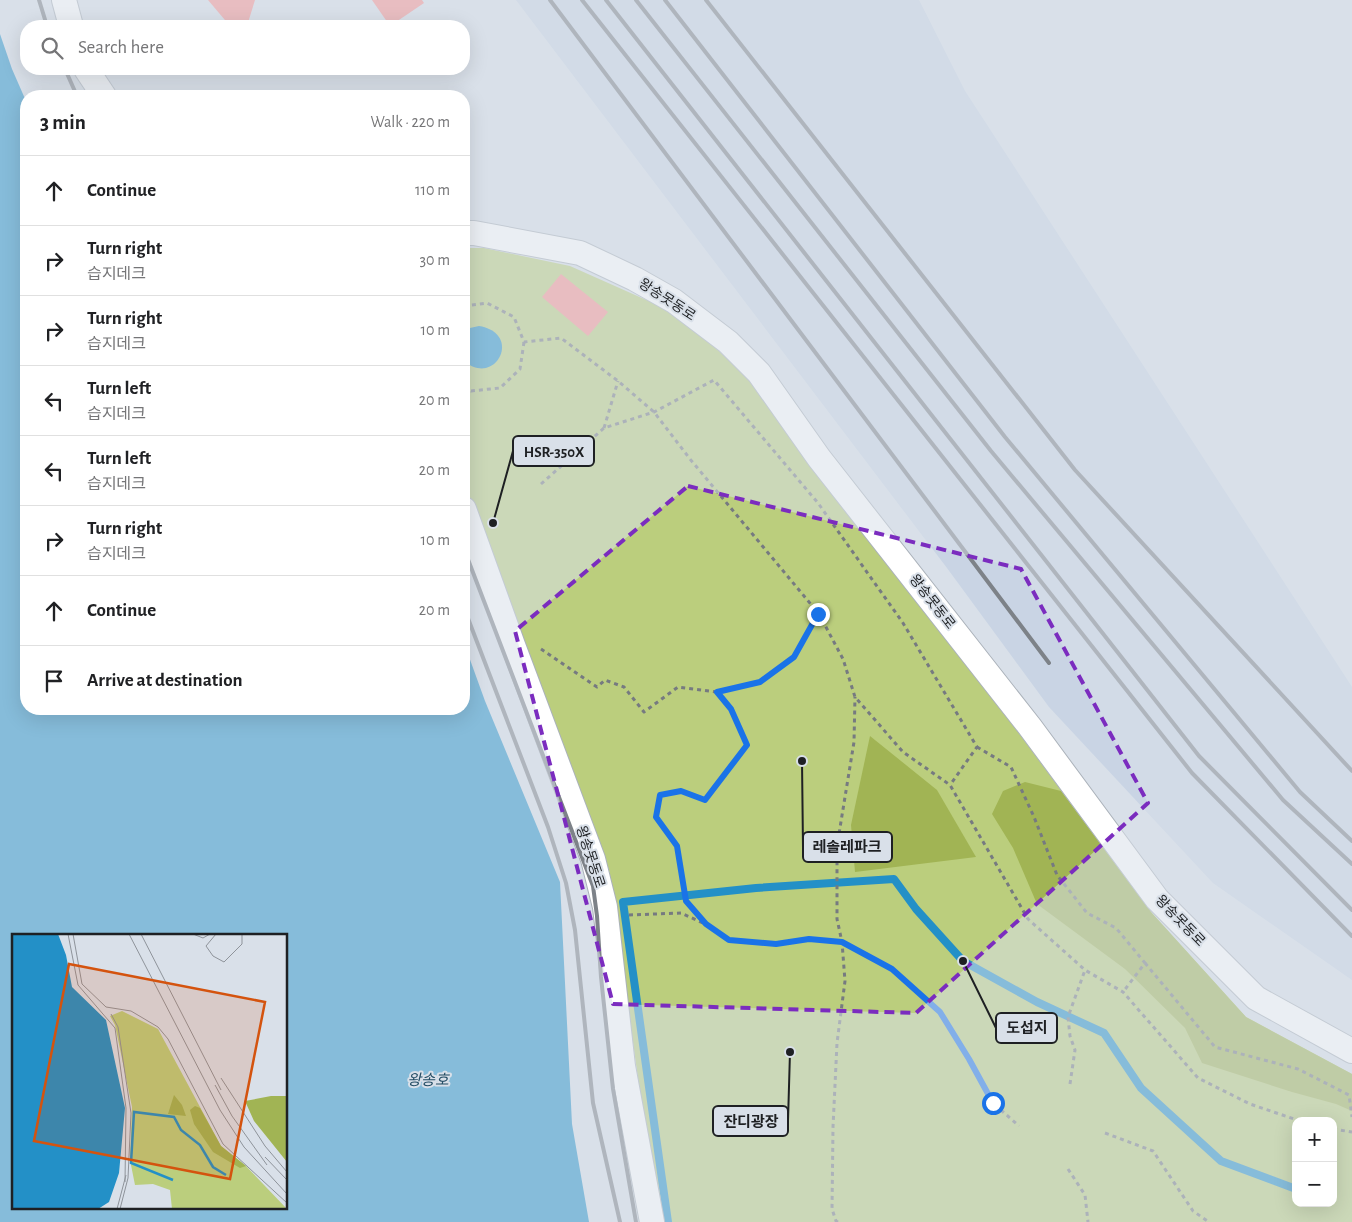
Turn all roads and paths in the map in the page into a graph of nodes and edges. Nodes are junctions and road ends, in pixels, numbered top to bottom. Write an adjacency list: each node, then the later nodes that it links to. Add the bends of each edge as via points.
1 (64, 0): 2 (street)
2 (69, 20)
3 (90, 75): 4 (street)
4 (100, 90)
5 (470, 233): 26 (street, 왕송못동로, via 580,253 674,301 728,342 760,373 820,458 1030,727 1157,899 1256,998)
6 (470, 305): 7 (path, via 487,303 514,316)
7 (524, 342): 8 (path, via 561,338); 9 (path, via 520,369 500,388)
8 (618, 381): 10 (path); 11 (path)
9 (470, 390)
10 (654, 412): 11 (path); 14 (path); 18 (path, via 714,380 823,511 903,623)
11 (604, 428): 12 (path)
12 (541, 484)
13 (470, 526): 35 (street, 왕송못동로, via 593,859 605,907 623,1066)
14 (818, 614): 16 (path, via 794,657 760,682); 17 (path, via 843,659)
15 (555, 659): 16 (path, via 597,687 605,680 624,687 644,712 678,687)
16 (717, 692): 21 (path, via 731,709 747,745 705,800 681,791 660,795 656,817 677,846 686,901)
17 (855, 697): 19 (path, via 904,752); 22 (path, via 854,742 837,846 838,919)
18 (977, 747): 19 (path); 23 (path, via 1011,768 1057,875 1088,913 1116,928)
19 (950, 785): 24 (path, via 1028,919)
20 (629, 915): 21 (path, via 680,913)
21 (706, 924): 22 (path, via 729,940 776,944 809,939)
22 (842, 942): 30 (path, via 892,969 940,1012 993,1103); 36 (path, via 845,981 837,1043 833,1128 832,1209)
23 (1145, 963): 25 (path); 28 (path, via 1215,1047 1298,1069 1349,1095)
24 (1084, 970): 25 (path); 27 (path, via 1068,1018 1075,1050)
25 (1123, 992): 29 (path, via 1198,1078 1250,1104)
26 (1352, 1051)
27 (1070, 1084)
28 (1352, 1117)
29 (1292, 1118)
30 (1019, 1126)
31 (1337, 1130): 32 (path)
32 (1352, 1132)
33 (1105, 1133): 38 (path, via 1153,1151 1193,1211)
34 (1068, 1169): 37 (path, via 1085,1195)
35 (652, 1222)
36 (836, 1222)
37 (1088, 1222)
38 (1209, 1222)

